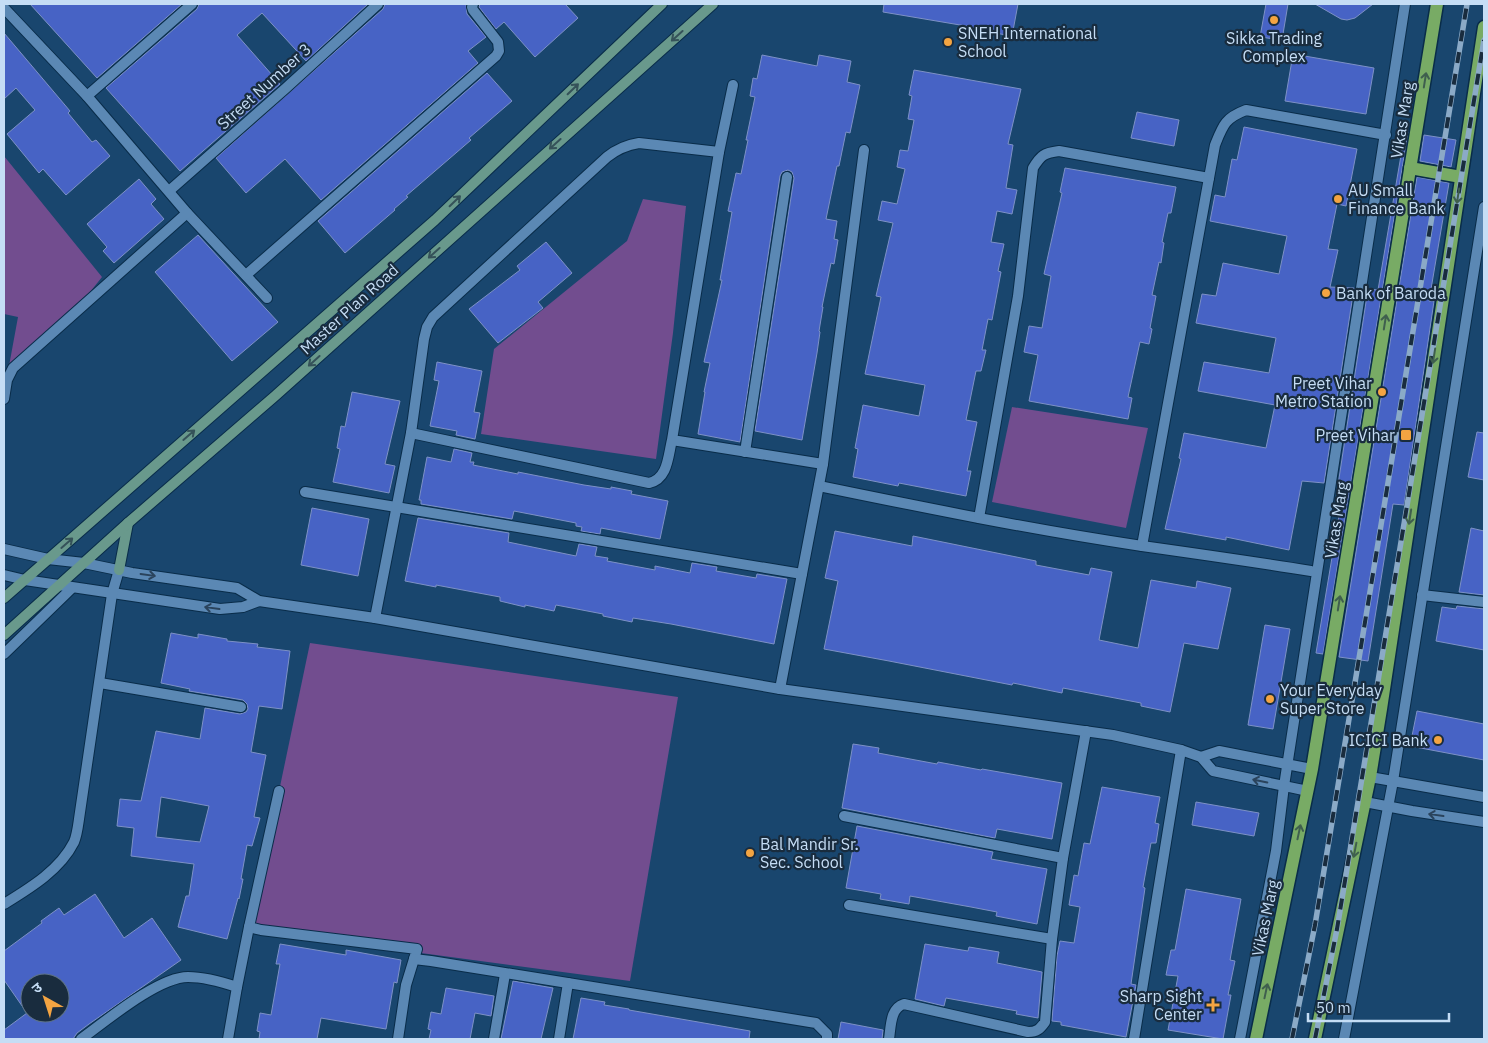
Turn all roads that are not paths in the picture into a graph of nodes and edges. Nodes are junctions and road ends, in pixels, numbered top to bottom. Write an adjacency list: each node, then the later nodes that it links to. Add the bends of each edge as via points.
1 (192, 4): 12 (street)
2 (378, 4): 20 (street, Street Number 3)
3 (473, 4): 24 (street, via 473,10 498,42 500,51 496,56)
4 (662, 4): 38 (main road, Master Plan Road, one-way to 4, via 435,220)
5 (713, 4): 35 (main road, Master Plan Road, one-way to 35, via 275,396)
6 (1406, 4): 13 (street)
7 (1437, 4): 16 (main road, Vikas Marg, one-way to 7)
8 (4, 8): 12 (street)
9 (1484, 28): 10 (main road)
10 (1481, 64): 18 (main road)
11 (733, 85): 15 (street)
12 (87, 96): 20 (street)
13 (1386, 136): 19 (street, via 1246,110 1232,115 1223,125 1215,145); 61 (street)
14 (864, 150): 30 (street)
15 (719, 152): 27 (street, via 639,143 617,150 452,298 427,327); 28 (street)
16 (1410, 168): 18 (main road); 62 (main road, Vikas Marg, one-way to 16)
17 (787, 177): 29 (street)
18 (1461, 177): 63 (main road, one-way to 63)
19 (1209, 178): 34 (street, via 1059,151 1047,152 1038,159 1033,168 1018,296); 36 (street)
20 (169, 190): 22 (street)
21 (1484, 207): 23 (street)
22 (187, 213): 24 (street); 26 (street, via 13,368)
23 (1482, 240): 48 (street)
24 (246, 275): 25 (street)
25 (267, 298)
26 (4, 397)
27 (411, 433): 28 (street, via 649,483 661,478 665,472); 33 (street)
28 (672, 440): 29 (street)
29 (745, 452): 30 (street)
30 (823, 464): 31 (street)
31 (819, 486): 34 (street); 42 (street)
32 (305, 492): 33 (street)
33 (398, 507): 42 (street); 52 (street)
34 (979, 518): 36 (street)
35 (128, 523): 39 (main road, Master Plan Road); 40 (main road)
36 (1142, 546): 41 (street)
37 (4, 549): 38 (street)
38 (48, 559): 39 (street); 44 (main road, Master Plan Road)
39 (84, 562): 40 (street); 45 (main road, Master Plan Road)
40 (119, 570): 47 (street); 50 (street, one-way to 50, via 237,588)
41 (1310, 571)
42 (802, 574): 56 (street)
43 (4, 575): 44 (street)
44 (24, 580): 45 (street); 49 (main road, Master Plan Road)
45 (58, 586): 46 (street); 53 (main road, Master Plan Road)
46 (72, 588): 47 (street); 54 (street)
47 (112, 594): 50 (street, one-way to 47, via 243,607 220,609); 55 (street)
48 (1422, 595): 51 (street); 64 (street)
49 (4, 598)
50 (259, 601): 52 (street)
51 (1484, 602)
52 (375, 618): 56 (street)
53 (4, 635)
54 (4, 654)
55 (100, 683): 57 (street); 74 (street, via 74,841 58,865)
56 (780, 689): 58 (street)
57 (241, 707)
58 (1086, 731): 59 (street); 73 (street)
59 (1181, 750): 60 (street); 89 (street)
60 (1201, 757): 61 (street, via 1219,751); 65 (street, one-way to 60, via 1213,771)
61 (1287, 765): 62 (street); 65 (street)
62 (1312, 768): 67 (main road, Vikas Marg)
63 (1370, 777): 64 (street); 69 (main road)
64 (1393, 781): 68 (street); 70 (street)
65 (1284, 786): 67 (street); 90 (street, via 1276,851)
66 (279, 791): 76 (street)
67 (1308, 791): 91 (main road, Vikas Marg, one-way to 67)
68 (1484, 797)
69 (1364, 802): 70 (street); 92 (main road, one-way to 92)
70 (1388, 807): 72 (street, one-way to 70); 93 (street)
71 (844, 816): 73 (street)
72 (1484, 822)
73 (1063, 858): 77 (street)
74 (4, 904)
75 (849, 905): 77 (street)
76 (249, 927): 78 (street, via 417,949); 81 (street)
77 (1052, 939): 88 (street, via 1045,1022 1034,1032 904,1004 896,1008)
78 (414, 959): 79 (street); 84 (street, via 406,986)
79 (505, 974): 80 (street); 85 (street)
80 (568, 983): 86 (street); 87 (street, via 816,1023 827,1034)
81 (237, 987): 82 (street, via 188,977 175,979 130,1003); 83 (street)
82 (81, 1039)
83 (228, 1039)
84 (398, 1039)
85 (494, 1039)
86 (559, 1039)
87 (827, 1039)
88 (889, 1039)
89 (1134, 1039)
90 (1240, 1039)
91 (1256, 1039)
92 (1315, 1039)
93 (1344, 1039)

